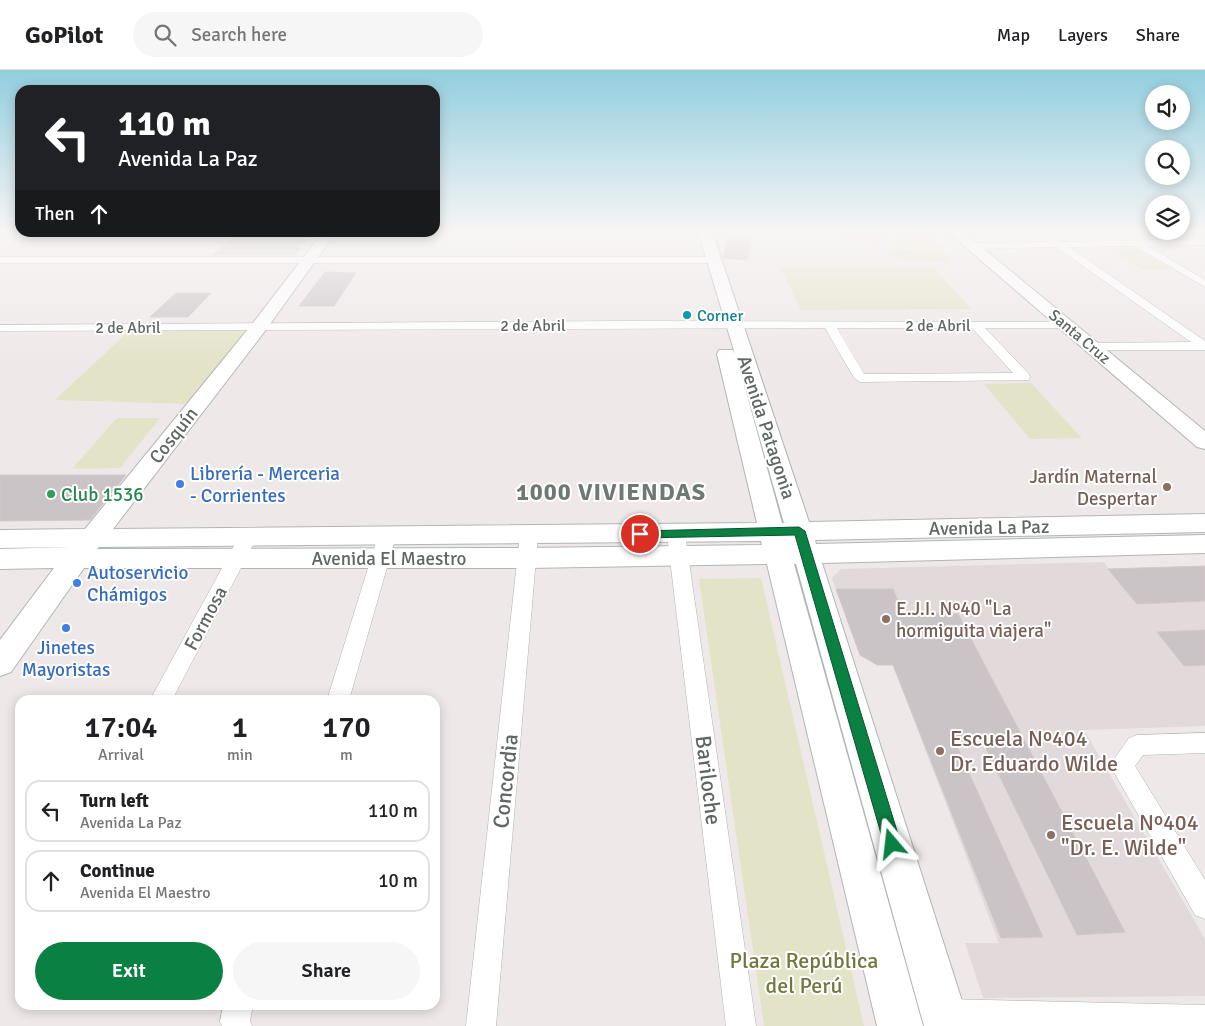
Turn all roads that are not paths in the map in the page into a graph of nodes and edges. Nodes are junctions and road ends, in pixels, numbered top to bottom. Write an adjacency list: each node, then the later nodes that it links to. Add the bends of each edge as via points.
1 (298, 276): 12 (main road, Cosquín)
2 (710, 276): 8 (main road, Avenida Patagonia)
3 (710, 276): 8 (main road, Avenida Patagonia)
4 (1008, 276): 11 (main road, Santa Cruz)
5 (1104, 276): 14 (street)
6 (1191, 276): 7 (street)
7 (1205, 284)
8 (719, 314): 9 (street, 2 de Abril); 12 (street, 2 de Abril); 19 (main road, Avenida Patagonia)
9 (830, 325): 10 (street, 2 de Abril); 10 (street, via 860,378 1024,378)
10 (975, 325): 11 (street, 2 de Abril)
11 (1067, 325): 15 (main road, Santa Cruz)
12 (260, 327): 13 (street, 2 de Abril); 25 (main road, Cosquín)
13 (0, 328)
14 (1205, 345): 15 (street)
15 (1093, 347): 16 (main road, Santa Cruz)
16 (1205, 442)
17 (1205, 523): 19 (main road, Avenida La Paz)
18 (0, 539): 25 (main road, Avenida El Maestro)
19 (789, 543): 20 (main road, Avenida La Paz); 21 (main road, Avenida El Maestro); 33 (main road, Avenida Patagonia); 38 (main road, Avenida Patagonia)
20 (1205, 544)
21 (678, 545): 22 (main road, Avenida El Maestro); 37 (street, Bariloche)
22 (528, 546): 24 (main road, Avenida El Maestro); 36 (street, Concordia)
23 (242, 547): 24 (main road, Avenida El Maestro); 25 (main road, Avenida El Maestro); 28 (street, Formosa)
24 (383, 547): 29 (street)
25 (83, 548): 26 (main road, Avenida El Maestro); 27 (main road, Cosquín)
26 (0, 559)
27 (0, 663)
28 (164, 695)
29 (339, 695)
30 (1205, 744): 31 (street, via 1136,745 1122,766)
31 (1205, 905)
32 (237, 1010): 35 (street, via 235,1022)
33 (945, 1020): 34 (street)
34 (1205, 1020)
35 (238, 1026)
36 (482, 1026)
37 (741, 1026)
38 (900, 1026)

